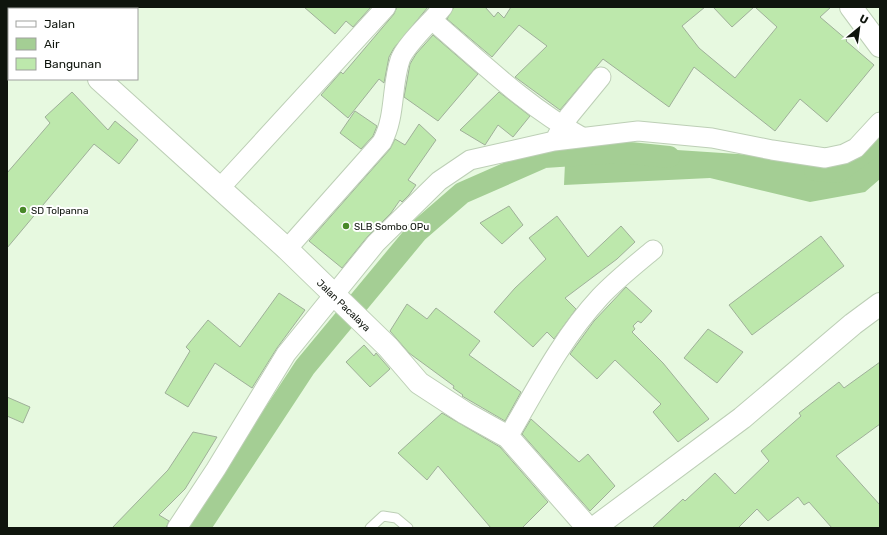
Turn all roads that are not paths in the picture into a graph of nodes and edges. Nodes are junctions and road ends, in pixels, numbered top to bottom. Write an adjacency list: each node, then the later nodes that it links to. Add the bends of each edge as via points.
1 (386, 7): 9 (street)
2 (851, 7): 4 (street)
3 (437, 14): 8 (street); 10 (street, via 400,59 391,122 382,142)
4 (880, 46)
5 (601, 77): 8 (street)
6 (100, 80): 9 (street, Jalan Pacalaya)
7 (880, 122): 8 (street, via 856,148 844,154 825,158 712,138 646,132 582,137)
8 (558, 134): 13 (street, via 470,160 448,174 376,243)
9 (219, 189): 10 (street, Jalan Pacalaya)
10 (286, 249): 13 (street, Jalan Pacalaya)
11 (653, 250): 14 (street, via 601,297 578,323 558,351)
12 (880, 304): 19 (street, via 742,418)
13 (345, 307): 14 (street, Jalan Pacalaya, via 388,347 419,384); 15 (street, via 286,354)
14 (508, 437): 18 (street, Jalan Pacalaya)
15 (177, 528)
16 (370, 528): 17 (lane, via 383,516 396,518)
17 (408, 528)
18 (588, 528)
19 (594, 528)

